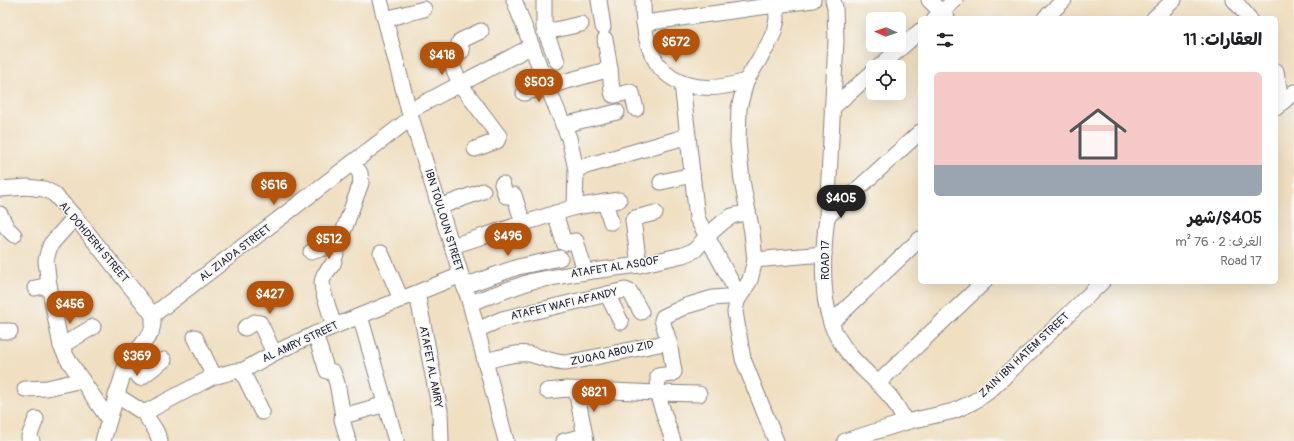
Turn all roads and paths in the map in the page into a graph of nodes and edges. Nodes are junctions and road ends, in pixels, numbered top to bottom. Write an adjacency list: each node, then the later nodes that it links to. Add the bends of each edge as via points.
1 (380, 0): 19 (street, IBN TOULOUN STREET)
2 (514, 0): 25 (street)
3 (544, 0): 23 (street)
4 (598, 0): 28 (street)
5 (643, 0): 20 (street)
6 (812, 0): 13 (street)
7 (832, 0): 38 (street, ROAD 17, via 836,25)
8 (929, 0): 15 (street)
9 (955, 0): 15 (street)
10 (1064, 0): 16 (street)
11 (1174, 0): 17 (street)
12 (1234, 0): 18 (street)
13 (776, 2): 20 (street); 30 (street, via 777,19 774,32)
14 (424, 9): 19 (street)
15 (941, 16)
16 (1047, 16)
17 (1156, 16)
18 (1247, 16)
19 (385, 19): 41 (street, IBN TOULOUN STREET)
20 (644, 23): 32 (street, via 655,60 663,70)
21 (581, 24): 23 (street)
22 (481, 30): 33 (street, via 460,41 462,51 449,58)
23 (546, 32): 27 (street)
24 (918, 33): 26 (street)
25 (532, 46): 33 (street, AL ZIADA STREET); 34 (street)
26 (887, 60)
27 (557, 61)
28 (610, 69): 34 (street); 39 (street, via 613,95 632,93)
29 (866, 78): 38 (street)
30 (746, 81): 32 (street, via 715,87); 55 (street, via 739,108 738,142)
31 (1278, 82): 37 (street)
32 (682, 83): 44 (street)
33 (460, 84): 41 (street, AL ZIADA STREET); 45 (street, via 498,136 497,141)
34 (547, 86): 36 (street); 42 (street)
35 (1294, 92): 37 (street)
36 (524, 93)
37 (1278, 106)
38 (832, 108): 60 (street, ROAD 17)
39 (636, 109)
40 (617, 112): 42 (street)
41 (410, 115): 46 (street, AL ZIADA STREET); 53 (street, IBN TOULOUN STREET)
42 (564, 125): 47 (street)
43 (918, 134): 60 (street)
44 (688, 136): 47 (street); 48 (street)
45 (475, 149)
46 (352, 163): 66 (street, via 360,173 361,183); 84 (street, AL ZIADA STREET)
47 (576, 169): 54 (street)
48 (692, 175): 49 (street); 64 (street, via 697,218)
49 (661, 182)
50 (502, 184): 62 (street, via 506,196 514,196)
51 (0, 189): 59 (street, AL DOHDERH STREET, via 44,189 54,194)
52 (483, 192): 53 (street)
53 (440, 207): 67 (street, IBN TOULOUN STREET)
54 (575, 207): 56 (street); 61 (street, via 612,201)
55 (748, 212): 64 (street, ATAFET AL ASQOF, via 732,216); 72 (street)
56 (555, 213): 62 (street); 74 (street, via 564,243 575,240)
57 (655, 213): 73 (street, via 634,218)
58 (0, 214): 63 (street)
59 (75, 217): 84 (street, AL DOHDERH STREET); 95 (street, via 51,244 42,287)
60 (827, 217): 70 (street, ROAD 17)
61 (610, 222)
62 (523, 223): 67 (street)
63 (14, 235)
64 (707, 236): 73 (street, ATAFET AL ASQOF, via 689,253); 80 (street)
65 (918, 241): 87 (street)
66 (339, 243): 68 (street); 88 (street, via 333,264 322,282)
67 (452, 246): 75 (street, IBN TOULOUN STREET)
68 (311, 252)
69 (381, 253): 81 (street)
70 (824, 254): 72 (street); 87 (street, ROAD 17, via 826,300)
71 (560, 258): 75 (street, AL AMRY STREET)
72 (754, 260): 80 (street, via 750,280)
73 (638, 265): 74 (street, ATAFET AL ASQOF)
74 (585, 272): 82 (street, ATAFET AL ASQOF, via 532,282)
75 (463, 281): 78 (street, AL AMRY STREET); 82 (street, IBN TOULOUN STREET)
76 (982, 284): 104 (street)
77 (1100, 284): 117 (street, ZAIN IBN HATEM STREET, via 988,392 954,411)
78 (417, 293): 81 (street, AL AMRY STREET); 125 (street, ATAFET AL AMRY, via 440,411)
79 (607, 294): 83 (street, ATAFET WAFI AFANDY, via 628,290); 86 (street); 91 (street, ATAFET WAFI AFANDY, via 502,319)
80 (739, 296): 94 (street, via 713,298 686,306 662,319); 129 (street, via 735,312 743,359)
81 (401, 299): 85 (street, AL AMRY STREET)
82 (470, 303): 91 (street, IBN TOULOUN STREET)
83 (641, 312)
84 (153, 315): 98 (street, via 151,333)
85 (360, 316): 88 (street, AL AMRY STREET); 111 (street)
86 (620, 322)
87 (831, 323): 104 (street, ROAD 17, via 850,355)
88 (334, 326): 92 (street, AL AMRY STREET)
89 (93, 328): 95 (street)
90 (245, 328): 96 (street, via 256,322 260,323)
91 (477, 330): 99 (street, IBN TOULOUN STREET)
92 (315, 334): 96 (street, AL AMRY STREET); 114 (street, via 327,371 333,371)
93 (195, 337): 102 (street)
94 (669, 342): 100 (street, ZUQAQ ABOU ZID); 105 (street, via 674,372 658,376)
95 (61, 346): 103 (street)
96 (274, 352): 101 (street, AL AMRY STREET)
97 (164, 360): 98 (street, via 140,378)
98 (128, 361): 110 (street)
99 (485, 361): 100 (street, ZUQAQ ABOU ZID, via 528,354 557,363); 126 (street, IBN TOULOUN STREET)
100 (566, 363): 107 (street)
101 (242, 371): 102 (street, AL AMRY STREET, via 236,370 222,376); 112 (street)
102 (214, 376): 113 (street, AL AMRY STREET)
103 (82, 380): 106 (street, via 47,388); 116 (street)
104 (878, 383): 117 (street, ROAD 17, via 892,399)
105 (658, 388): 107 (street); 109 (street); 128 (street)
106 (25, 389)
107 (571, 390): 108 (street); 118 (street)
108 (547, 391)
109 (699, 394)
110 (116, 395): 113 (street); 116 (street)
111 (386, 404): 114 (street); 124 (street)
112 (262, 412)
113 (144, 413): 122 (street)
114 (343, 416): 123 (street)
115 (36, 419): 120 (street, via 29,437)
116 (108, 420): 121 (street)
117 (906, 422): 119 (street, ZAIN IBN HATEM STREET)
118 (585, 438): 127 (street)
119 (851, 440)
120 (32, 441)
121 (104, 441)
122 (160, 441)
123 (348, 441)
124 (396, 441)
125 (441, 441)
126 (506, 441)
127 (564, 441)
128 (673, 441)
129 (776, 441)

